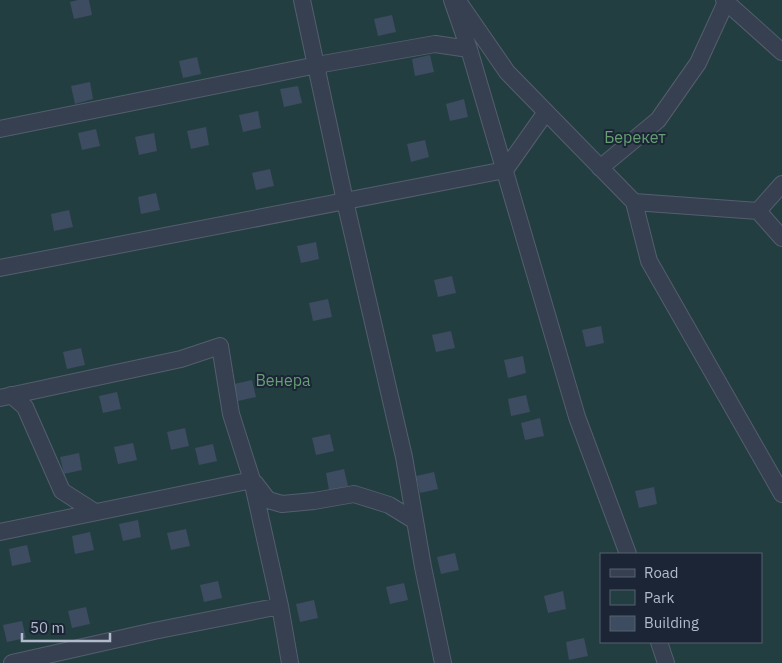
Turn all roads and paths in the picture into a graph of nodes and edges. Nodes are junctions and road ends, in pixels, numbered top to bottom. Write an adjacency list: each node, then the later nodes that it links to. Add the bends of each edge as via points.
1 (302, 0): 7 (street)
2 (452, 0): 5 (street)
3 (458, 0): 8 (street, via 507,72)
4 (725, 1): 6 (street); 10 (street, via 698,63 658,120)
5 (469, 48): 7 (street, via 435,44); 11 (street)
6 (782, 51)
7 (317, 65): 9 (street); 13 (street)
8 (546, 112): 10 (street); 11 (street)
9 (0, 129)
10 (600, 168): 14 (street)
11 (505, 170): 13 (street); 24 (street, via 577,417)
12 (782, 184): 15 (street)
13 (345, 201): 17 (street); 22 (street, via 404,457)
14 (634, 202): 15 (street); 20 (street, via 649,261)
15 (758, 211): 16 (street)
16 (782, 238)
17 (0, 268)
18 (5, 396): 19 (street, via 181,359 220,346 231,414); 21 (street, via 26,407 62,491)
19 (252, 480): 21 (street); 22 (street, via 268,500 282,504 354,494 389,505); 25 (street)
20 (782, 494)
21 (95, 512): 23 (street)
22 (415, 521): 29 (street)
23 (0, 532)
24 (628, 553)
25 (280, 606): 27 (street); 28 (street)
26 (659, 643): 30 (street)
27 (12, 663)
28 (290, 663)
29 (443, 663)
30 (666, 663)

